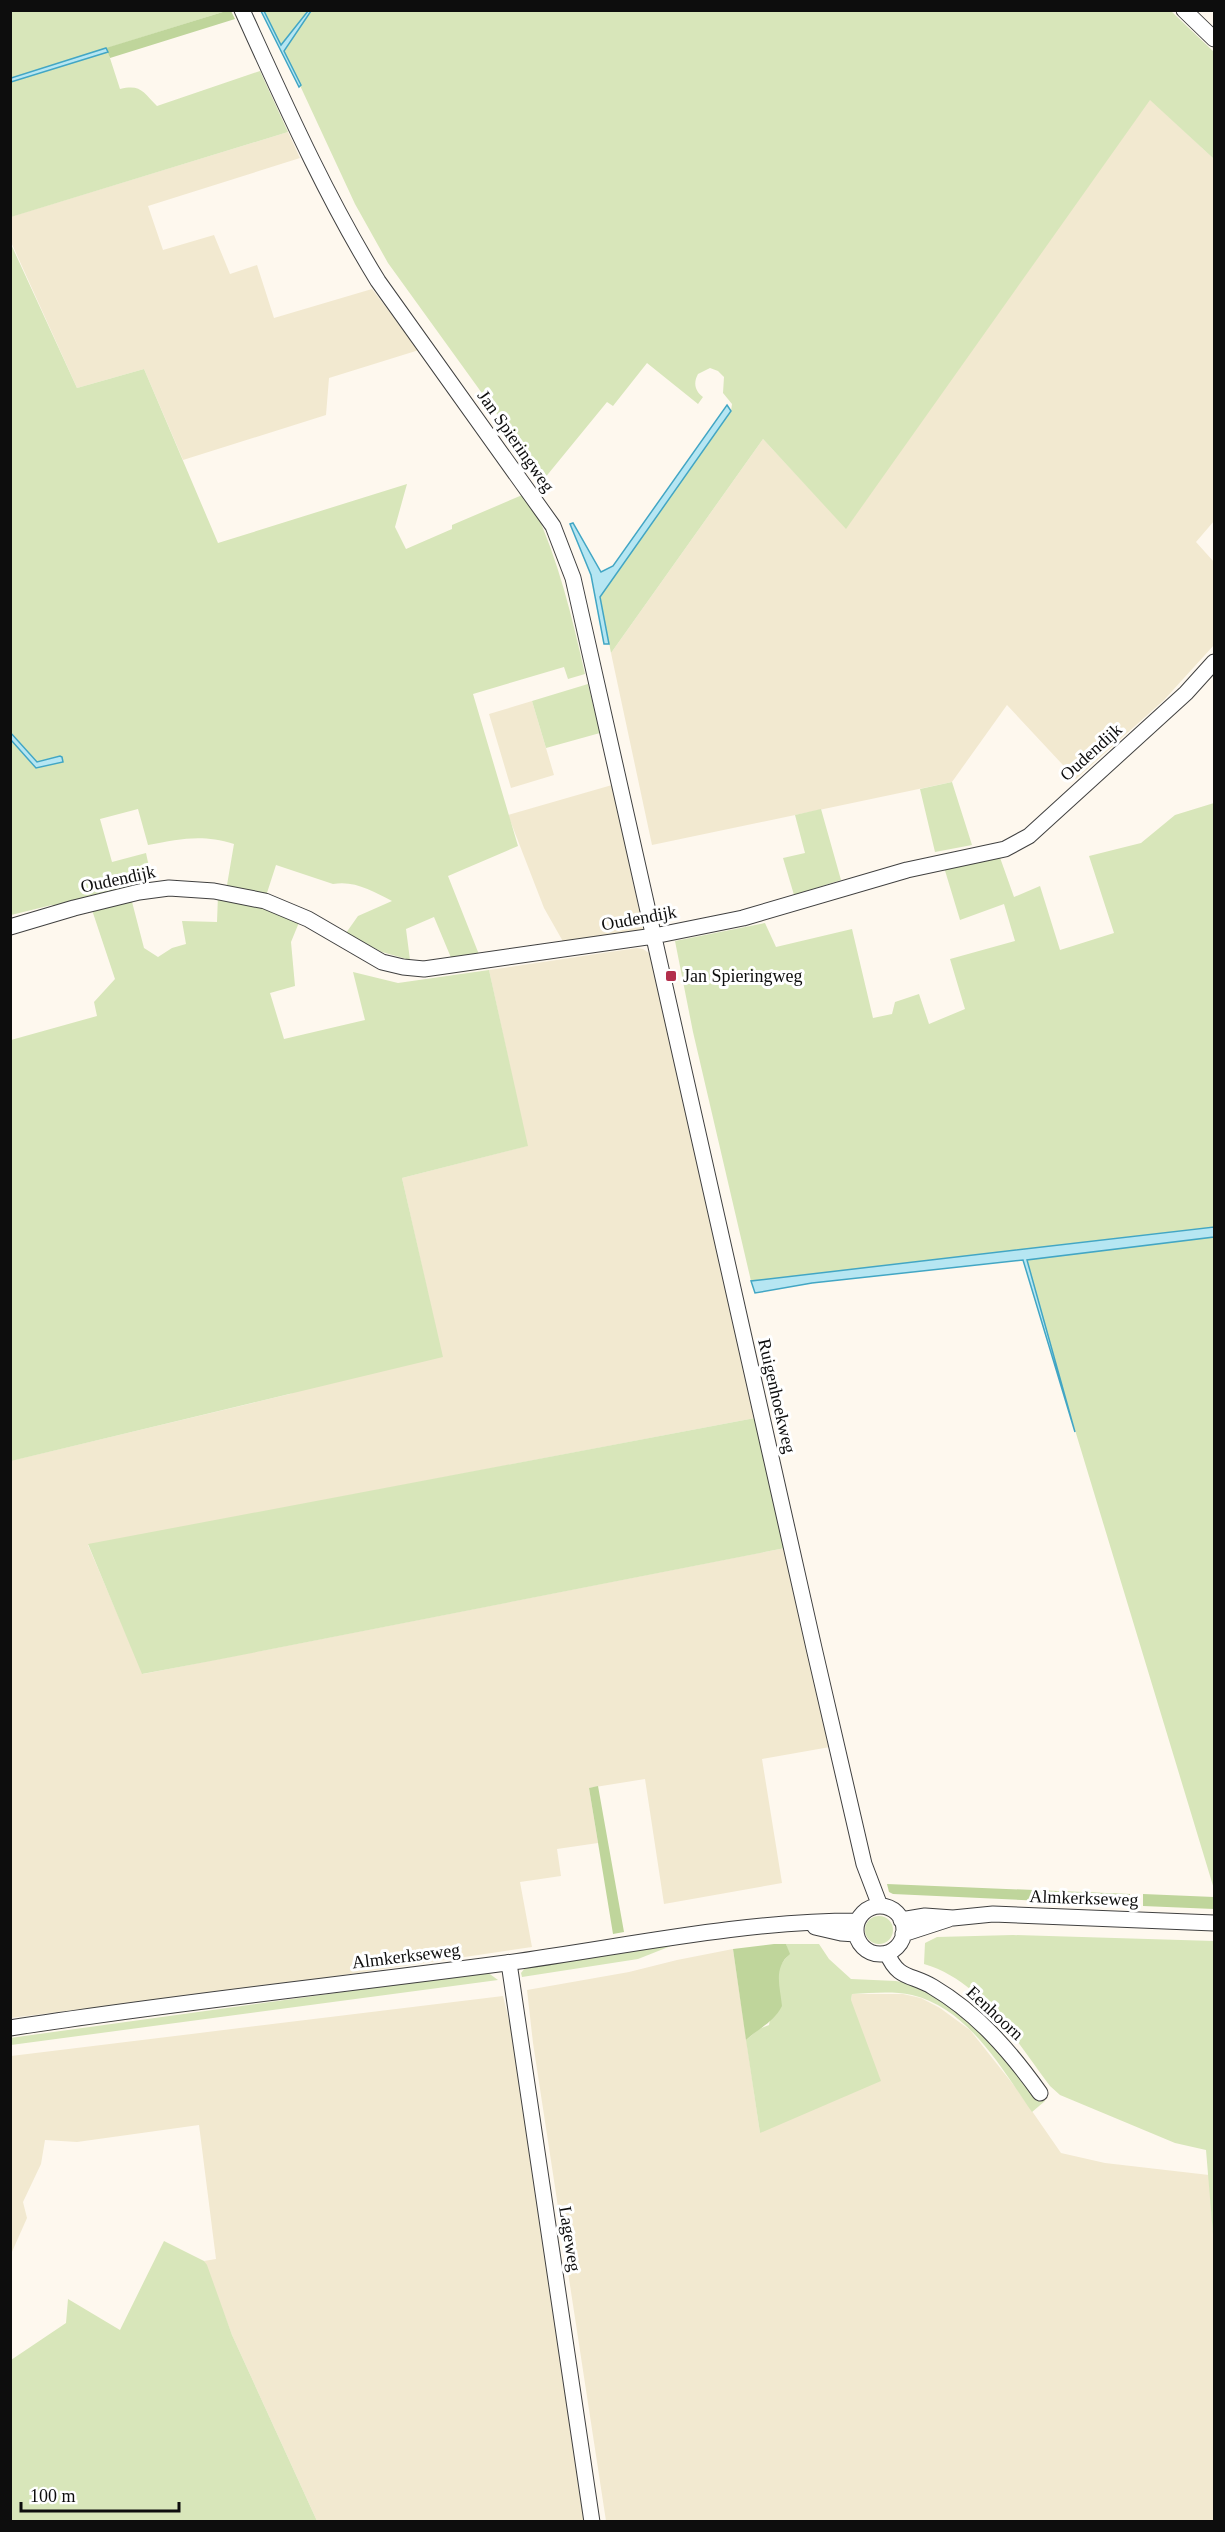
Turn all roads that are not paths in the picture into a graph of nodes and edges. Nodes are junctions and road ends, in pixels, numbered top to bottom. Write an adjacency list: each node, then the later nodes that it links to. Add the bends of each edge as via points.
1 (242, 10): 6 (street, Jan Spieringweg, via 355,243 553,526 573,578)
2 (1184, 10): 3 (street)
3 (1215, 39)
4 (1215, 662): 6 (street, Oudendijk, via 1041,826 1005,849 907,870 743,918)
5 (10, 927): 6 (street, Oudendijk, via 139,892 169,888 214,891 264,901 308,919 382,962 403,968 452,966)
6 (654, 936): 7 (street, Ruigenhoekweg, via 864,1864 863,1881)
7 (874, 1908): 9 (street, via 896,1913); 10 (street)
8 (1215, 1923): 9 (street, Almkerkseweg, via 993,1914)
9 (902, 1927): 11 (street, via 898,1946)
10 (856, 1928): 11 (street, via 864,1949); 12 (street, Almkerkseweg, via 841,1934 806,1924 764,1925)
11 (887, 1953): 14 (street, Eenhoorn, via 893,1967 903,1975 927,1983 967,2009 1017,2061)
12 (509, 1963): 13 (street, Almkerkseweg); 15 (street, Lageweg)
13 (10, 2028)
14 (1040, 2093)
15 (592, 2522)

